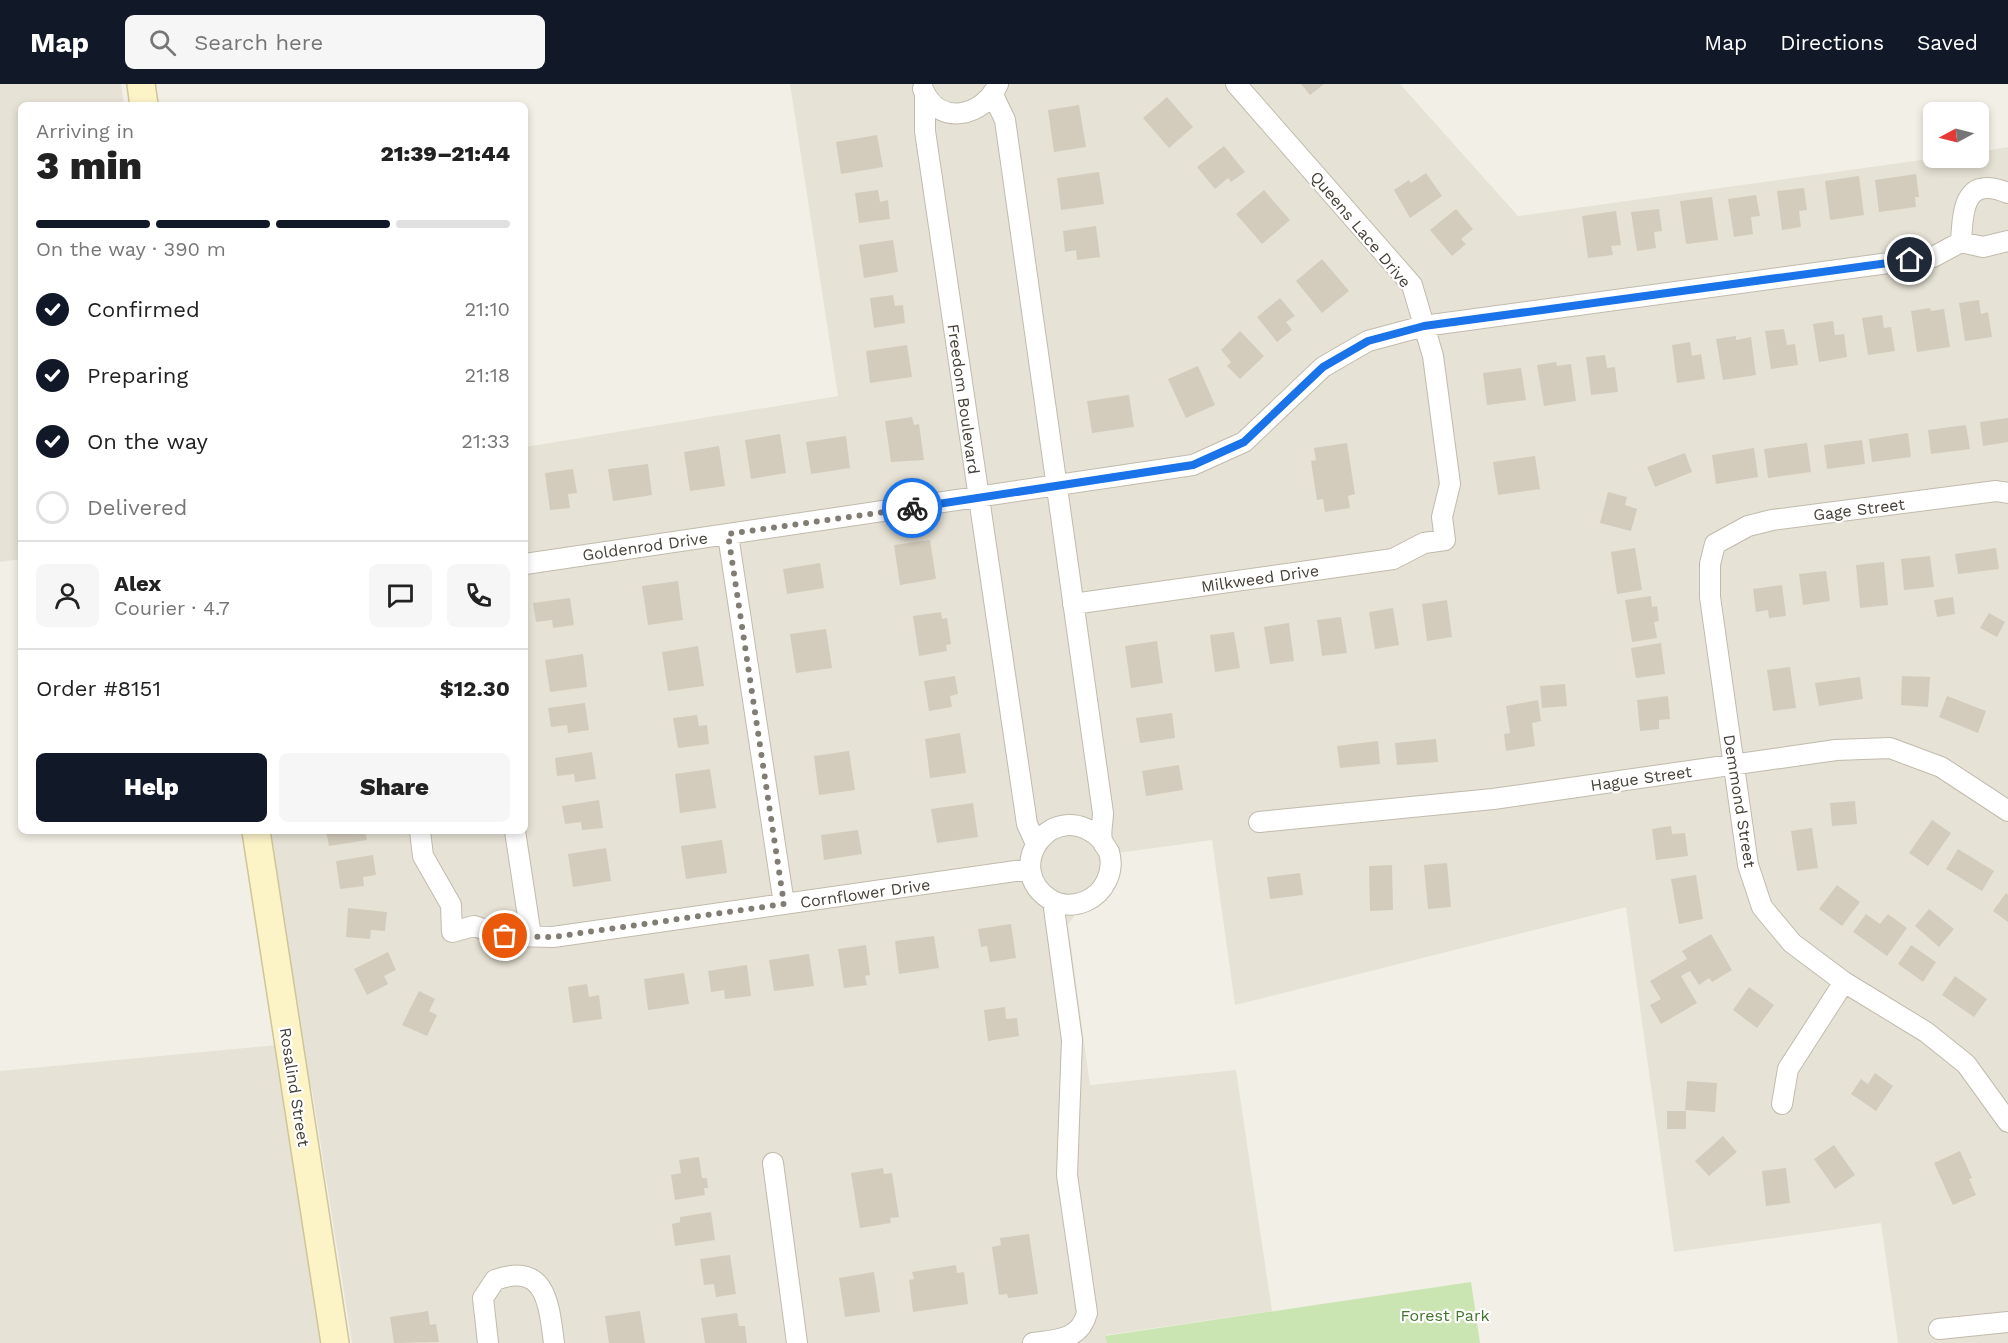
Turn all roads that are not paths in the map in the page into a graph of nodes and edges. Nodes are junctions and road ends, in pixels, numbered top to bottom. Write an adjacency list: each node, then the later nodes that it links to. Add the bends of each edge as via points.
1 (141, 84): 5 (street)
2 (1236, 84): 9 (street, Queens Lace Drive, via 1412,285)
3 (923, 89): 4 (street, via 934,104 959,114 984,105); 12 (street, Freedom Boulevard, via 925,131)
4 (996, 90): 10 (street, via 1005,120)
5 (144, 102)
6 (2008, 193): 8 (street, via 1994,187 1977,189 1966,200 1961,216)
7 (2008, 241): 8 (street, via 1983,247)
8 (1961, 242): 9 (street, Goldenrod Drive, via 1933,257)
9 (1424, 326): 10 (street, Goldenrod Drive, via 1368,341 1323,367 1244,442 1193,465); 14 (street, Queens Lace Drive, via 1433,356 1450,484 1442,517)
10 (1056, 486): 12 (street, Goldenrod Drive); 17 (street)
11 (2008, 493): 15 (street, Gage Street, via 1996,491 1772,520 1748,526)
12 (978, 499): 13 (street, Goldenrod Drive); 25 (street, Freedom Boulevard, via 1027,824)
13 (728, 534): 16 (street, Goldenrod Drive); 28 (street)
14 (1444, 540): 17 (street, Milkweed Drive, via 1424,543 1393,559)
15 (1715, 544): 18 (street, Demmond Street, via 1710,564 1710,597)
16 (528, 564)
17 (1073, 604): 24 (street, via 1103,813)
18 (1733, 765): 19 (street, Hague Street, via 1836,750 1890,748 1941,767); 20 (street, Hague Street, via 1493,800); 30 (street, Demmond Street, via 1748,865 1762,907 1792,943)
19 (2008, 811)
20 (1259, 822)
21 (256, 834): 36 (street, Rosalind Street)
22 (420, 834): 29 (street, Cornflower Drive, via 423,856 451,905 452,932 474,926 505,936)
23 (515, 834): 29 (street)
24 (1102, 840): 25 (street, via 1093,831 1068,824 1050,830); 27 (street, via 1111,864 1102,890 1079,904)
25 (1036, 844): 26 (street)
26 (1030, 869): 27 (street, via 1034,882); 28 (street, Cornflower Drive)
27 (1053, 901): 40 (street, via 1072,1040 1067,1175 1087,1312 1085,1322 1072,1335)
28 (784, 904): 29 (street, Cornflower Drive, via 553,937)
29 (531, 936)
30 (1844, 982): 31 (street, via 1788,1069); 32 (street, Demmond Street, via 1926,1032 1966,1064)
31 (1782, 1104)
32 (2008, 1122)
33 (773, 1163): 39 (street)
34 (2008, 1322): 35 (street)
35 (1939, 1329)
36 (335, 1343)
37 (488, 1343): 38 (street, via 483,1298 495,1280 518,1276 542,1287)
38 (554, 1343)
39 (797, 1343)
40 (1033, 1343)

